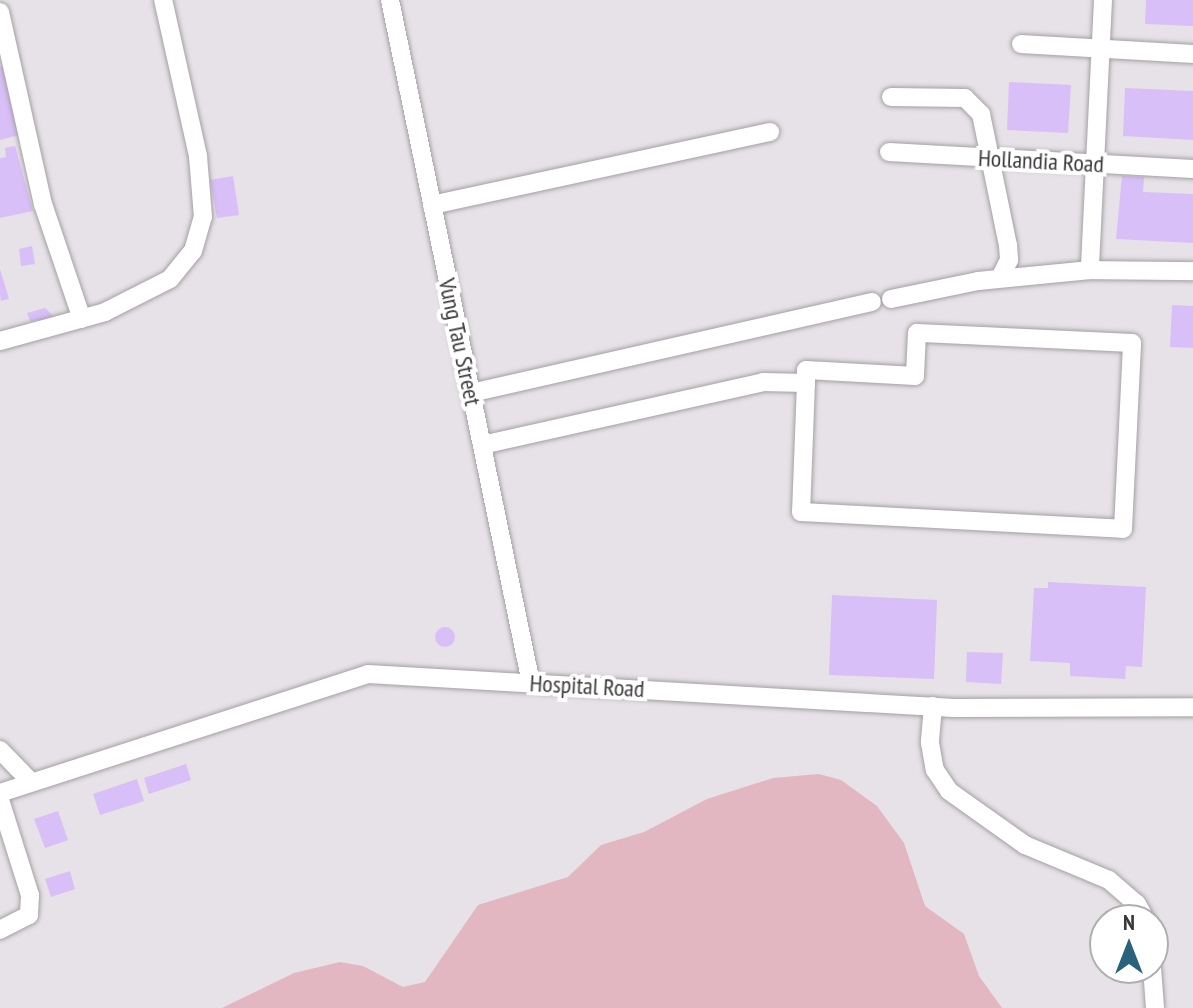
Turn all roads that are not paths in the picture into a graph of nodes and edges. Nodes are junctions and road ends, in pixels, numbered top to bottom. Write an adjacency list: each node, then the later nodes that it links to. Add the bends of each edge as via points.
1 (163, 0): 20 (street, via 198,156 203,217 199,236 170,279)
2 (390, 0): 14 (street, Vung Tau Street)
3 (1103, 0): 6 (street)
4 (0, 12): 20 (street, via 43,204)
5 (1021, 44): 6 (street)
6 (1100, 48): 7 (street); 12 (street)
7 (1193, 54)
8 (891, 97): 11 (street, via 965,98 981,114)
9 (770, 132): 14 (street)
10 (889, 152): 11 (street, Hollandia Road)
11 (991, 158): 12 (street, Hollandia Road); 17 (street, via 1009,260)
12 (1095, 164): 13 (street, Hollandia Road); 15 (street)
13 (1193, 169)
14 (432, 205): 23 (street, Vung Tau Street)
15 (1090, 270): 16 (street); 17 (street)
16 (1193, 271)
17 (1000, 278): 18 (street)
18 (891, 299)
19 (872, 302): 23 (street)
20 (82, 319): 21 (street)
21 (0, 341)
22 (806, 383): 22 (street, via 801,512 1123,529 1132,343 917,333 915,376 806,370); 24 (street, via 763,382)
23 (471, 393): 24 (street, Vung Tau Street)
24 (482, 445): 25 (street, Vung Tau Street)
25 (531, 683): 26 (street, Hospital Road); 29 (street, Hospital Road, via 368,674)
26 (933, 706): 27 (street, Hospital Road, via 1160,711); 32 (street, via 930,743 935,770 949,791 1025,845 1109,880)
27 (1193, 707)
28 (0, 750): 29 (street)
29 (31, 782): 30 (street, Hospital Road)
30 (0, 793)
31 (0, 800): 33 (street, via 30,895 29,915)
32 (1137, 904)
33 (0, 930)
34 (1153, 984): 35 (street)
35 (1155, 1008)

